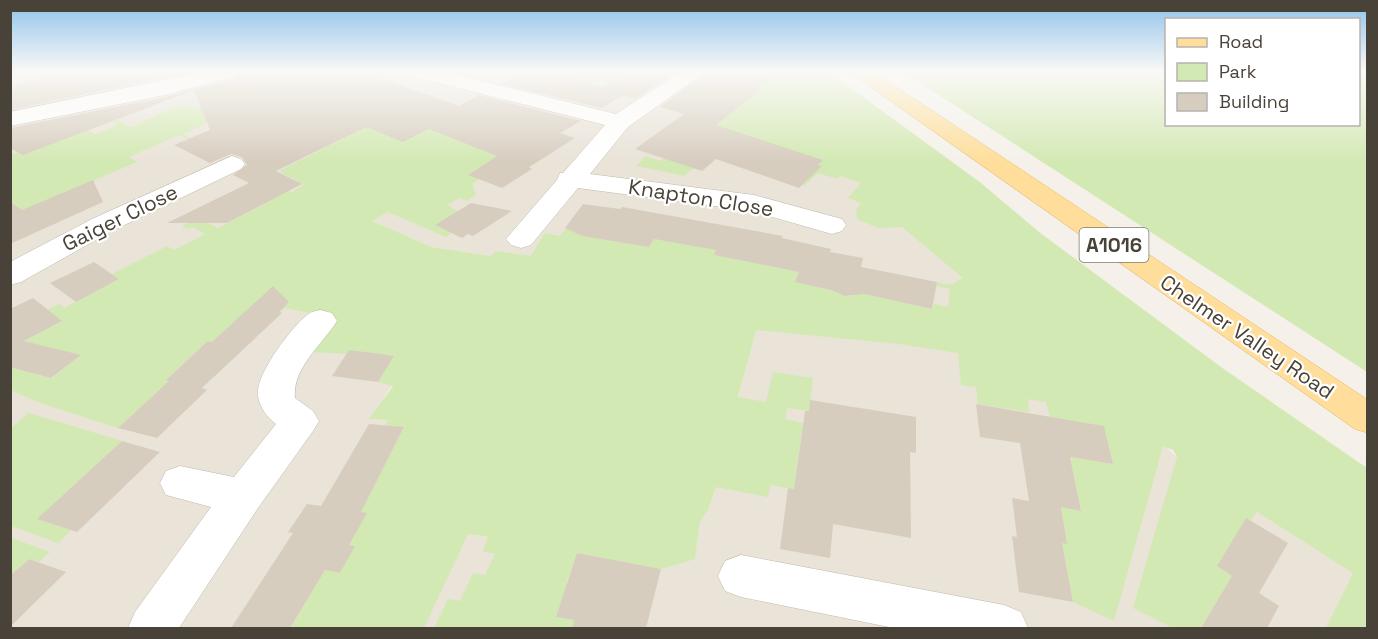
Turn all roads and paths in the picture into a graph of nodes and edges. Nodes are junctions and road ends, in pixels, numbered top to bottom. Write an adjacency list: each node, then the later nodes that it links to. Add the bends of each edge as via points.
1 (96, 102): 5 (street)
2 (537, 102): 6 (street)
3 (650, 102): 6 (street)
4 (904, 102): 13 (main road, Chelmer Valley Road / A1016)
5 (10, 119)
6 (620, 122): 8 (street)
7 (232, 164): 11 (street, Gaiger Close, via 102,225)
8 (569, 179): 9 (street, Knapton Close, via 754,203); 10 (street)
9 (832, 225)
10 (520, 239)
11 (10, 275)
12 (320, 321): 15 (street, via 279,374 276,393 280,406 300,421)
13 (1368, 419)
14 (180, 483): 15 (street)
15 (243, 496): 17 (street)
16 (741, 576): 18 (street)
17 (152, 628)
18 (1004, 628)

